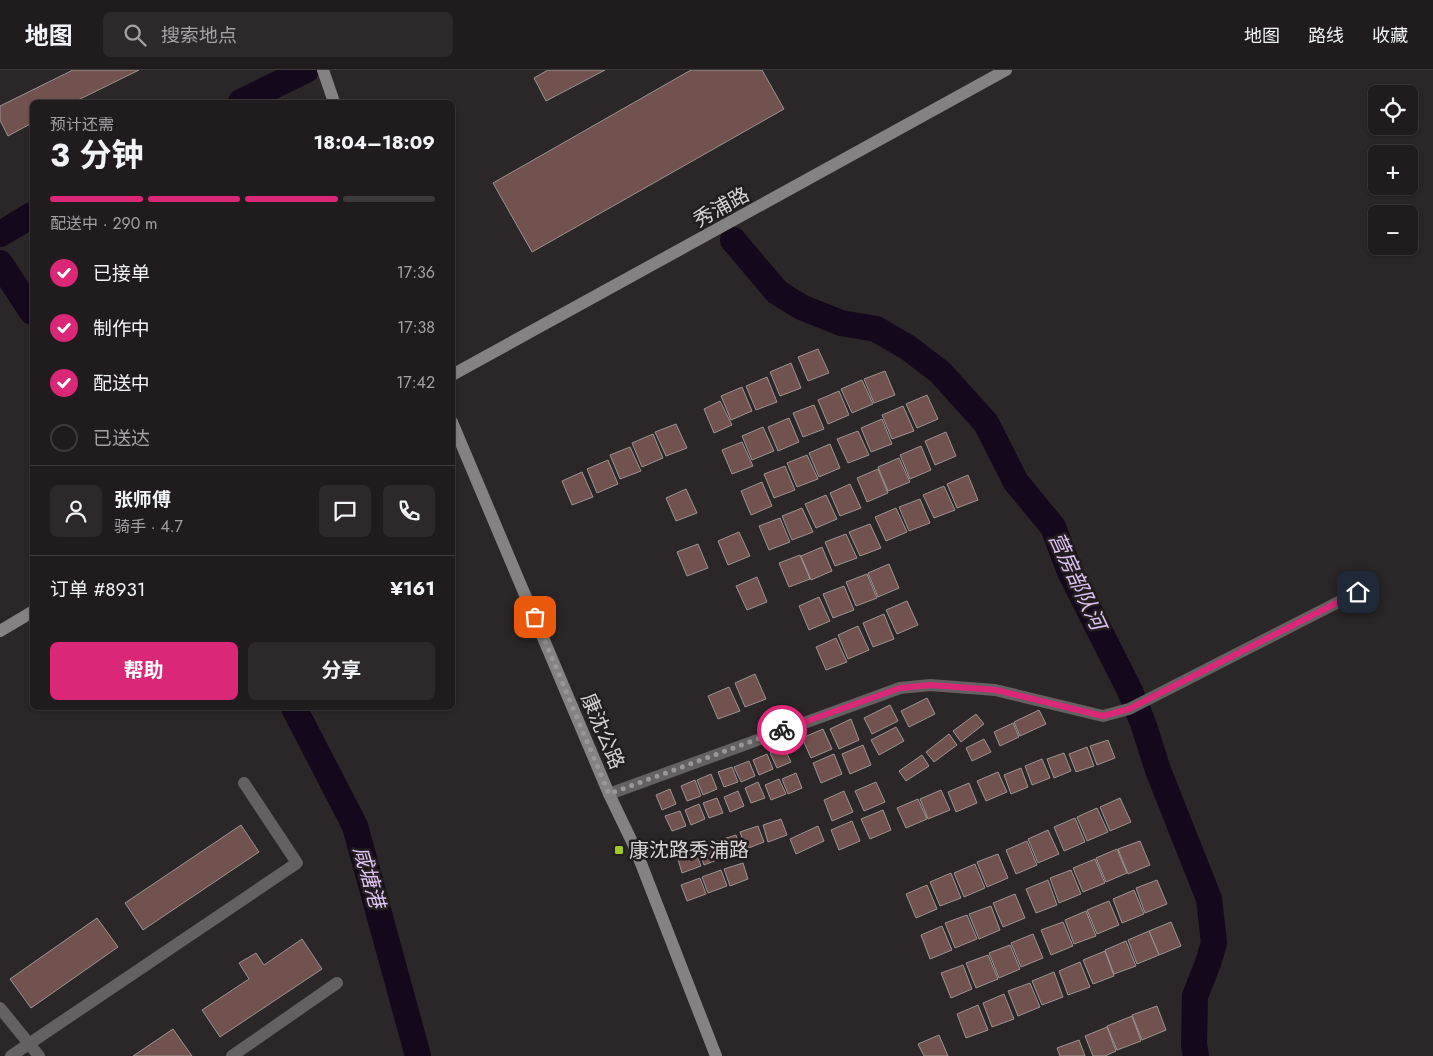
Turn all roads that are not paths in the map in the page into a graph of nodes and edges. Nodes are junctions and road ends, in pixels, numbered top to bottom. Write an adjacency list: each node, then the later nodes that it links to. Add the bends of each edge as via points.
1 (323, 70): 3 (street)
2 (1006, 70): 4 (street, 秀浦路)
3 (333, 100)
4 (455, 373)
5 (455, 429): 10 (street, 康沈公路)
6 (1358, 592): 10 (street, via 1129,709 1103,716 996,690 930,685 900,688)
7 (30, 613): 8 (street)
8 (0, 631)
9 (244, 783): 13 (street, via 296,863)
10 (609, 794): 17 (street, 康沈公路, via 635,848)
11 (337, 984): 16 (street)
12 (0, 1008): 13 (street)
13 (30, 1044): 14 (street); 15 (street)
14 (11, 1056)
15 (39, 1056)
16 (232, 1056)
17 (716, 1056)

